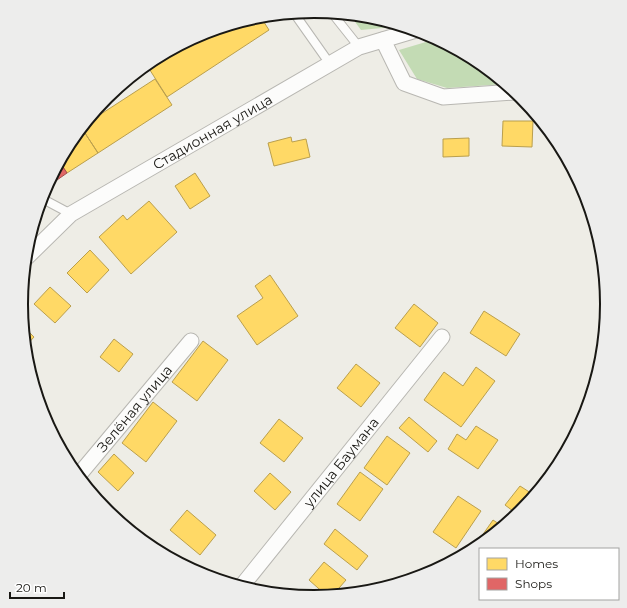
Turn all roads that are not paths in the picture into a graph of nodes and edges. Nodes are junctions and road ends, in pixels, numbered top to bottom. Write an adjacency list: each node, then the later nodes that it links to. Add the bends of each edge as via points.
1 (298, 19): 6 (lane)
2 (337, 19): 5 (lane)
3 (405, 33): 4 (street, Стадионная улица)
4 (383, 40): 5 (street, Стадионная улица); 7 (street, via 404,83 443,97)
5 (358, 47): 6 (street, Стадионная улица)
6 (330, 64): 9 (street, Стадионная улица)
7 (506, 93)
8 (47, 201): 9 (lane)
9 (71, 214): 10 (street, Стадионная улица)
10 (32, 252)
11 (442, 337): 14 (street, улица Баумана)
12 (191, 342): 13 (street, Зелёная улица)
13 (82, 471)
14 (245, 582)

